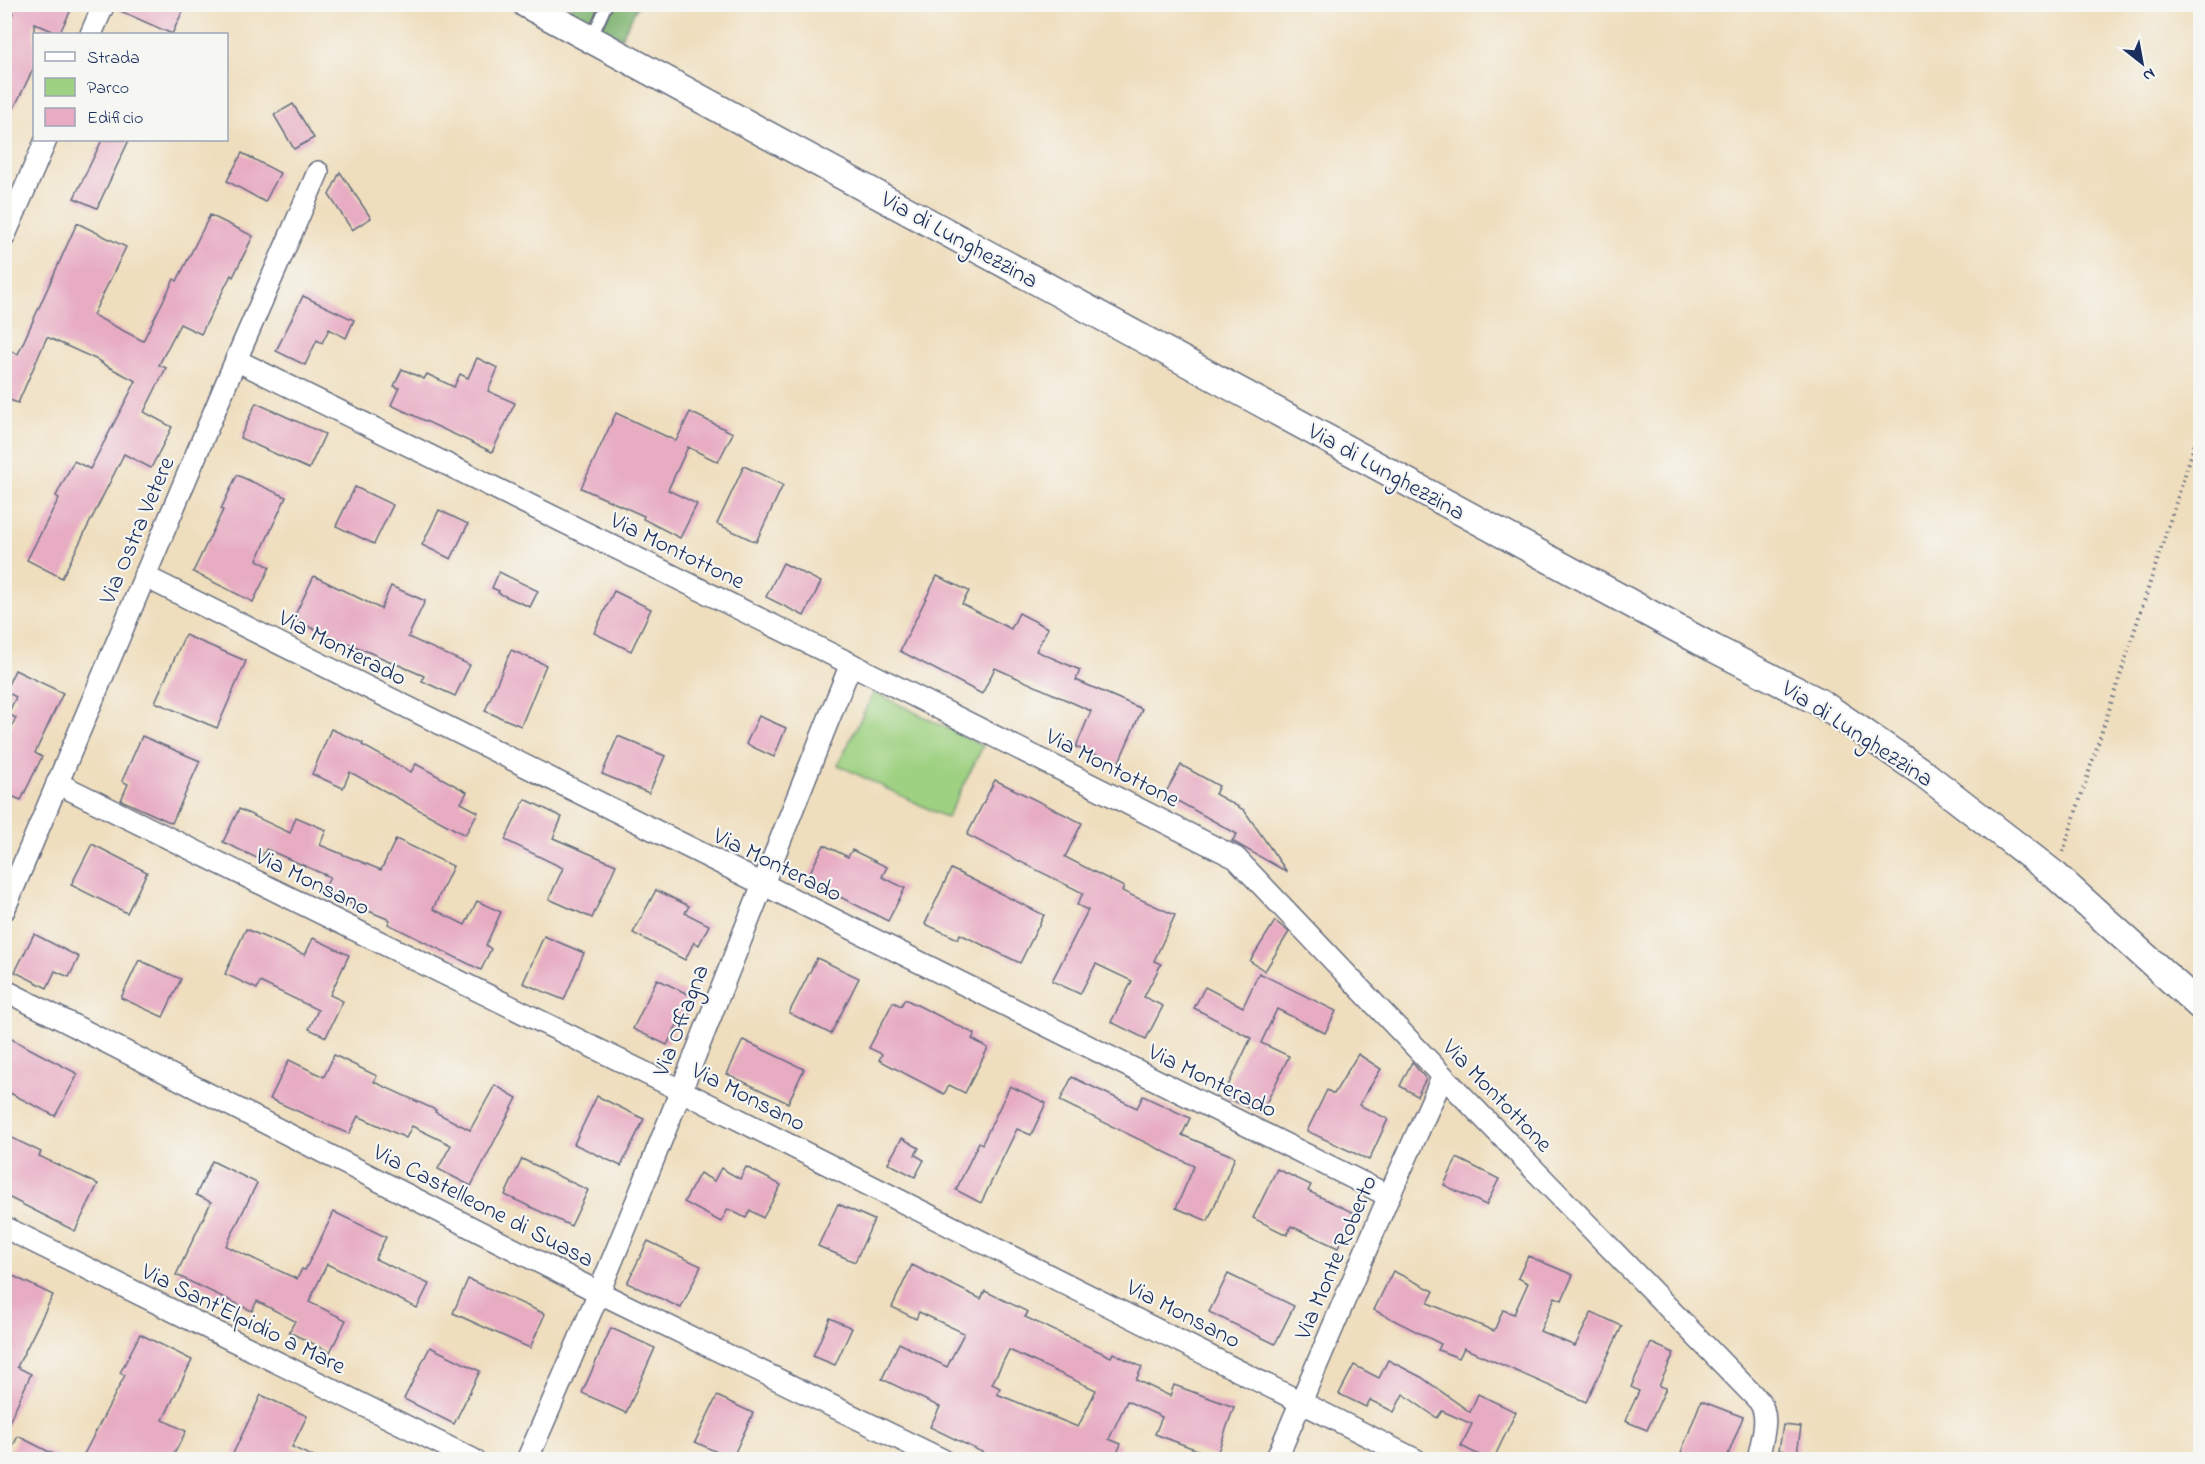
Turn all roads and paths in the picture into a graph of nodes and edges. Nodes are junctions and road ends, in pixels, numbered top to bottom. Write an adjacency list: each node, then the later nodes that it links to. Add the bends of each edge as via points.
1 (104, 4): 4 (street)
2 (526, 4): 5 (street, Via di Lunghezzina)
3 (608, 4): 5 (lane)
4 (91, 33)
5 (591, 39): 14 (street, Via di Lunghezzina, via 1819,702 1923,773)
6 (46, 141): 8 (street)
7 (318, 172): 9 (street, Via Ostra Vetere)
8 (4, 237)
9 (236, 360): 11 (street, Via Ostra Vetere); 12 (street, Via Montottone)
10 (2200, 428): 14 (path)
11 (144, 576): 13 (street, Via Ostra Vetere); 15 (street, Via Monterado)
12 (851, 664): 15 (street, Via Offagna); 19 (street, Via Montottone, via 1239,860)
13 (57, 783): 16 (street, Via Ostra Vetere); 20 (street, Via Monsano)
14 (2055, 875): 18 (street, Via di Lunghezzina)
15 (761, 884): 20 (street, Via Offagna); 21 (street, Via Monterado)
16 (4, 910)
17 (4, 990): 23 (street, Via Castelleone di Suasa)
18 (2200, 1006)
19 (1443, 1076): 21 (street, Via Monte Roberto); 30 (street, Via Montottone, via 1759,1401 1766,1419)
20 (680, 1090): 23 (street, Via Offagna); 24 (street, Via Monsano)
21 (1389, 1196): 24 (street, Via Monte Roberto)
22 (4, 1227): 25 (street, Via Sant'Elpidio a Mare)
23 (600, 1293): 26 (street, Via Offagna); 27 (street, Via Castelleone di Suasa)
24 (1301, 1401): 28 (street, Via Monte Roberto); 29 (street, Via Monsano)
25 (468, 1456)
26 (527, 1460)
27 (943, 1460)
28 (1276, 1460)
29 (1416, 1460)
30 (1758, 1460)

